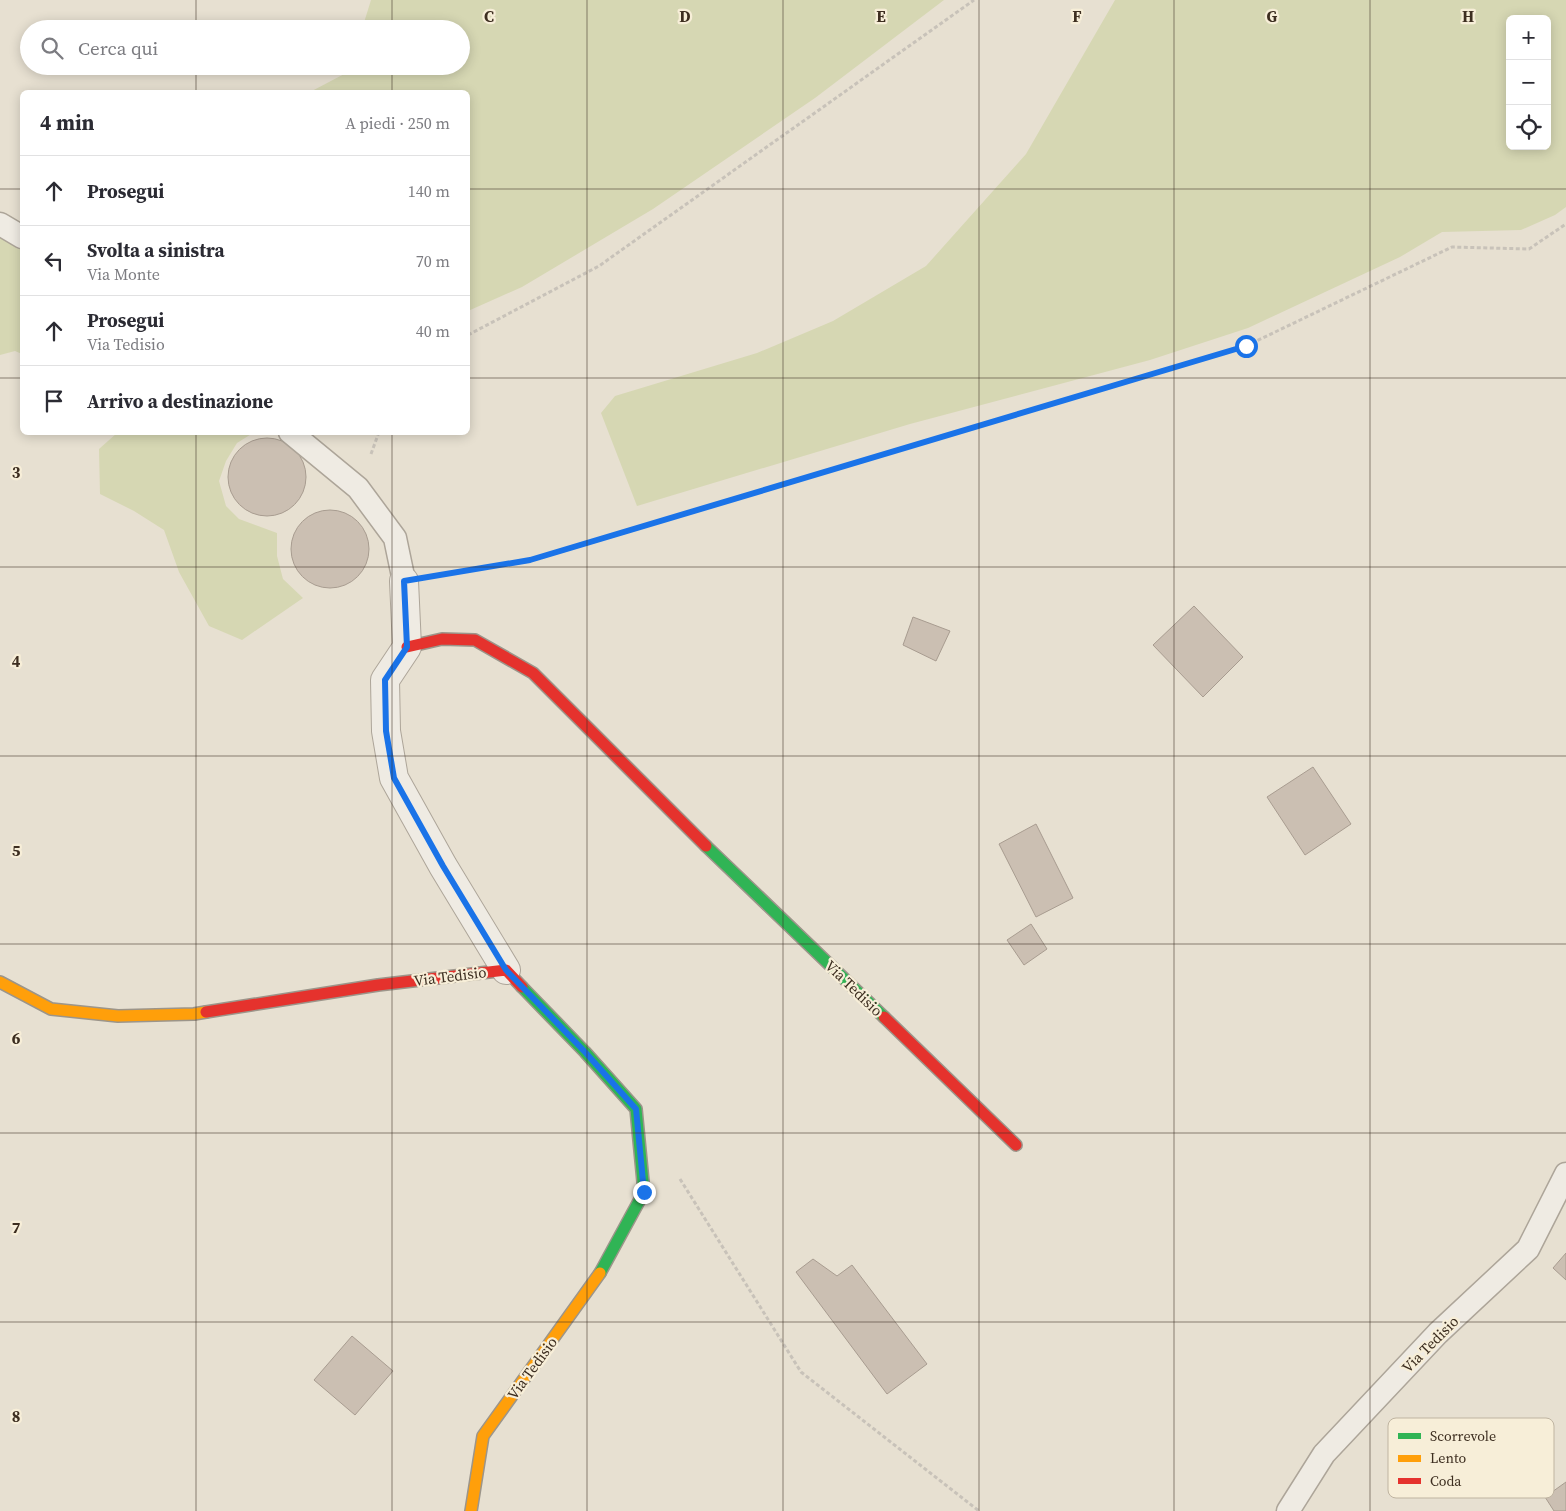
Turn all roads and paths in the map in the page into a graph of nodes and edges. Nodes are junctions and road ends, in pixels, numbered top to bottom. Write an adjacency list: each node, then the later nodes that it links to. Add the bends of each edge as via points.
1 (974, 0): 5 (path, via 599,266)
2 (0, 224): 4 (lane)
3 (1566, 224): 7 (path, via 1529,249 1452,247 1246,346 530,560)
4 (20, 236)
5 (470, 334)
6 (294, 435): 7 (lane, via 358,488 395,538)
7 (404, 581): 8 (street)
8 (407, 647): 9 (street, via 385,680 386,731 394,778); 11 (street, Via Tedisio, via 442,639 476,640 533,673)
9 (506, 970): 10 (street, Via Tedisio, via 378,985 194,1014 118,1016 51,1009); 14 (street, Via Tedisio, via 636,1109 644,1192 606,1265 483,1436)
10 (0, 982)
11 (1016, 1145)
12 (1566, 1174): 16 (lane, Via Tedisio, via 1528,1250 1438,1334 1324,1454)
13 (677, 1175): 15 (path, via 801,1372)
14 (471, 1511)
15 (979, 1511)
16 (1288, 1511)

